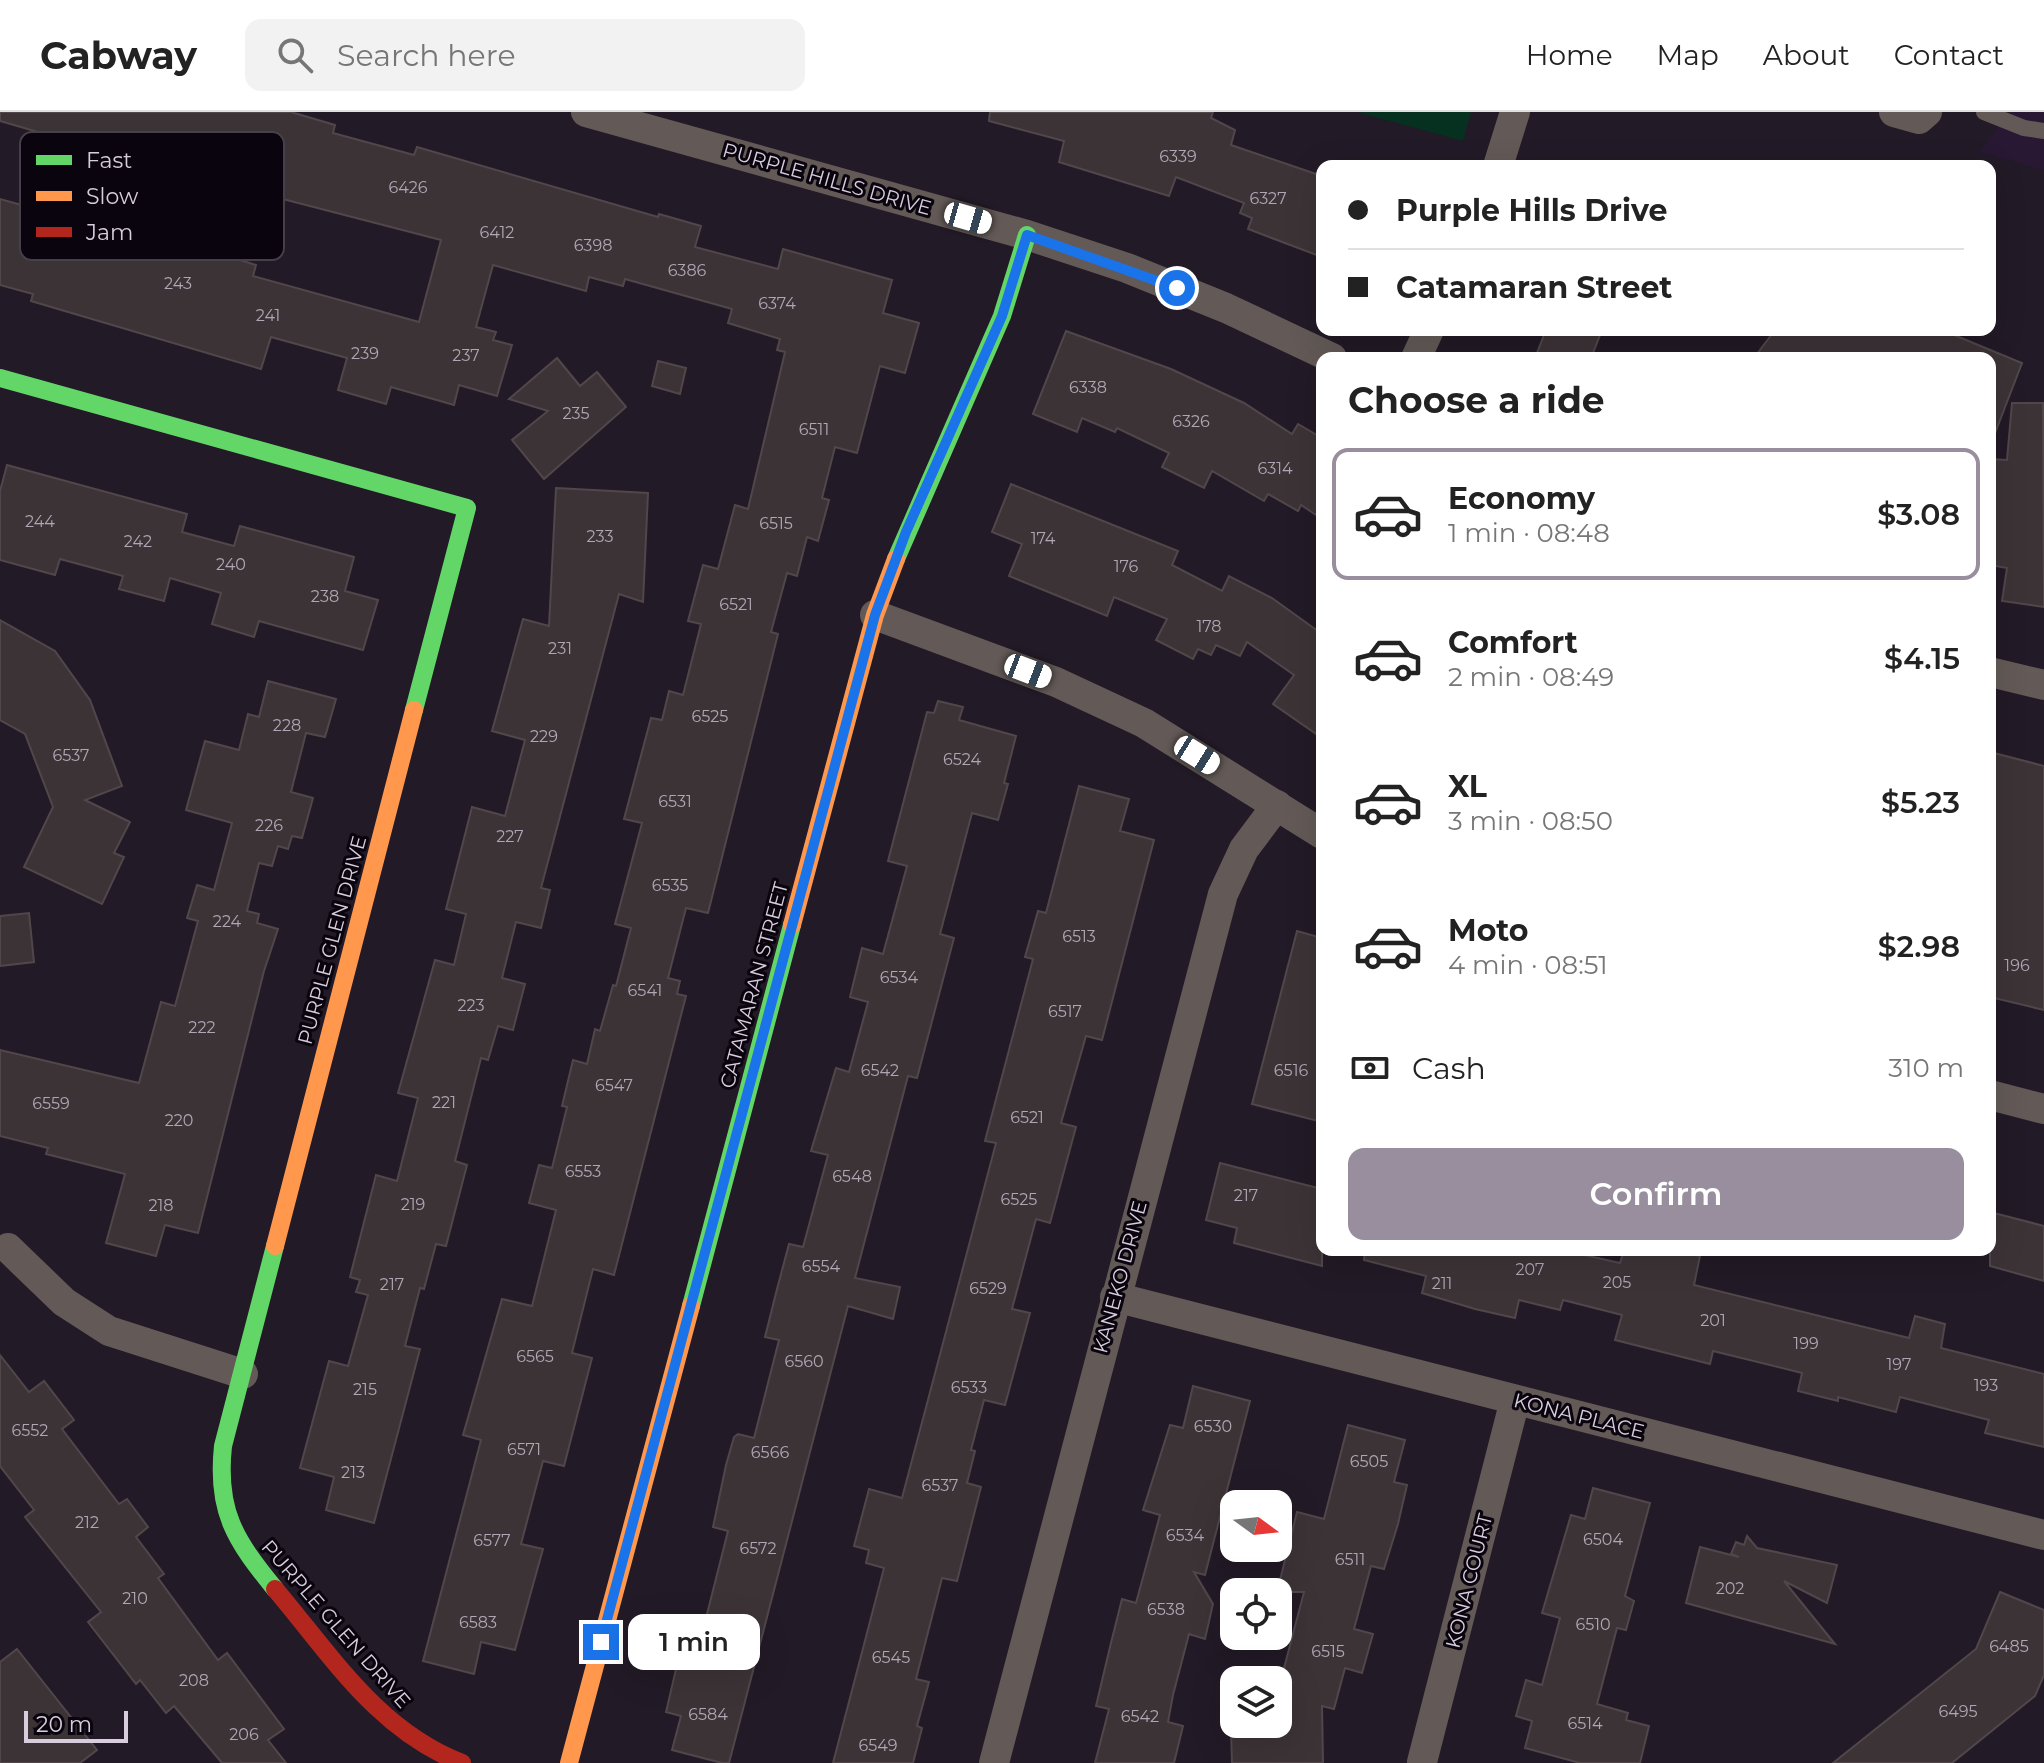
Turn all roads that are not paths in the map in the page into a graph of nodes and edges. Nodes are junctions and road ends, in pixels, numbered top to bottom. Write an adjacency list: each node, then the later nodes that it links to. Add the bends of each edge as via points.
1 (586, 112): 8 (street, PURPLE HILLS DRIVE)
2 (1515, 112): 7 (street)
3 (1894, 112): 4 (street, via 1919,119)
4 (1927, 112)
5 (1984, 112): 6 (lane)
6 (2044, 131)
7 (1500, 160)
8 (1027, 235): 9 (street, PURPLE HILLS DRIVE, via 1127,268); 11 (street, CATAMARAN STREET, via 1002,316)
9 (1319, 352)
10 (0, 378): 20 (street, PURPLE GLEN DRIVE, via 467,508)
11 (875, 615): 14 (street, via 1056,682 1144,723); 25 (street, CATAMARAN STREET)
12 (1996, 673): 13 (street)
13 (2044, 685)
14 (1277, 805): 15 (street); 19 (street, KANEKO DRIVE, via 1244,849 1223,894)
15 (1316, 830)
16 (1996, 1097): 17 (street)
17 (2044, 1109)
18 (8, 1248): 20 (street, via 64,1302 109,1331)
19 (1115, 1297): 21 (street, KONA PLACE); 26 (street, KANEKO DRIVE)
20 (243, 1374): 24 (street, PURPLE GLEN DRIVE, via 218,1486 241,1548 384,1718 431,1751)
21 (1515, 1400): 22 (street, KONA PLACE); 23 (street, KONA COURT)
22 (2044, 1535)
23 (1422, 1762)
24 (462, 1763)
25 (569, 1763)
26 (994, 1763)

